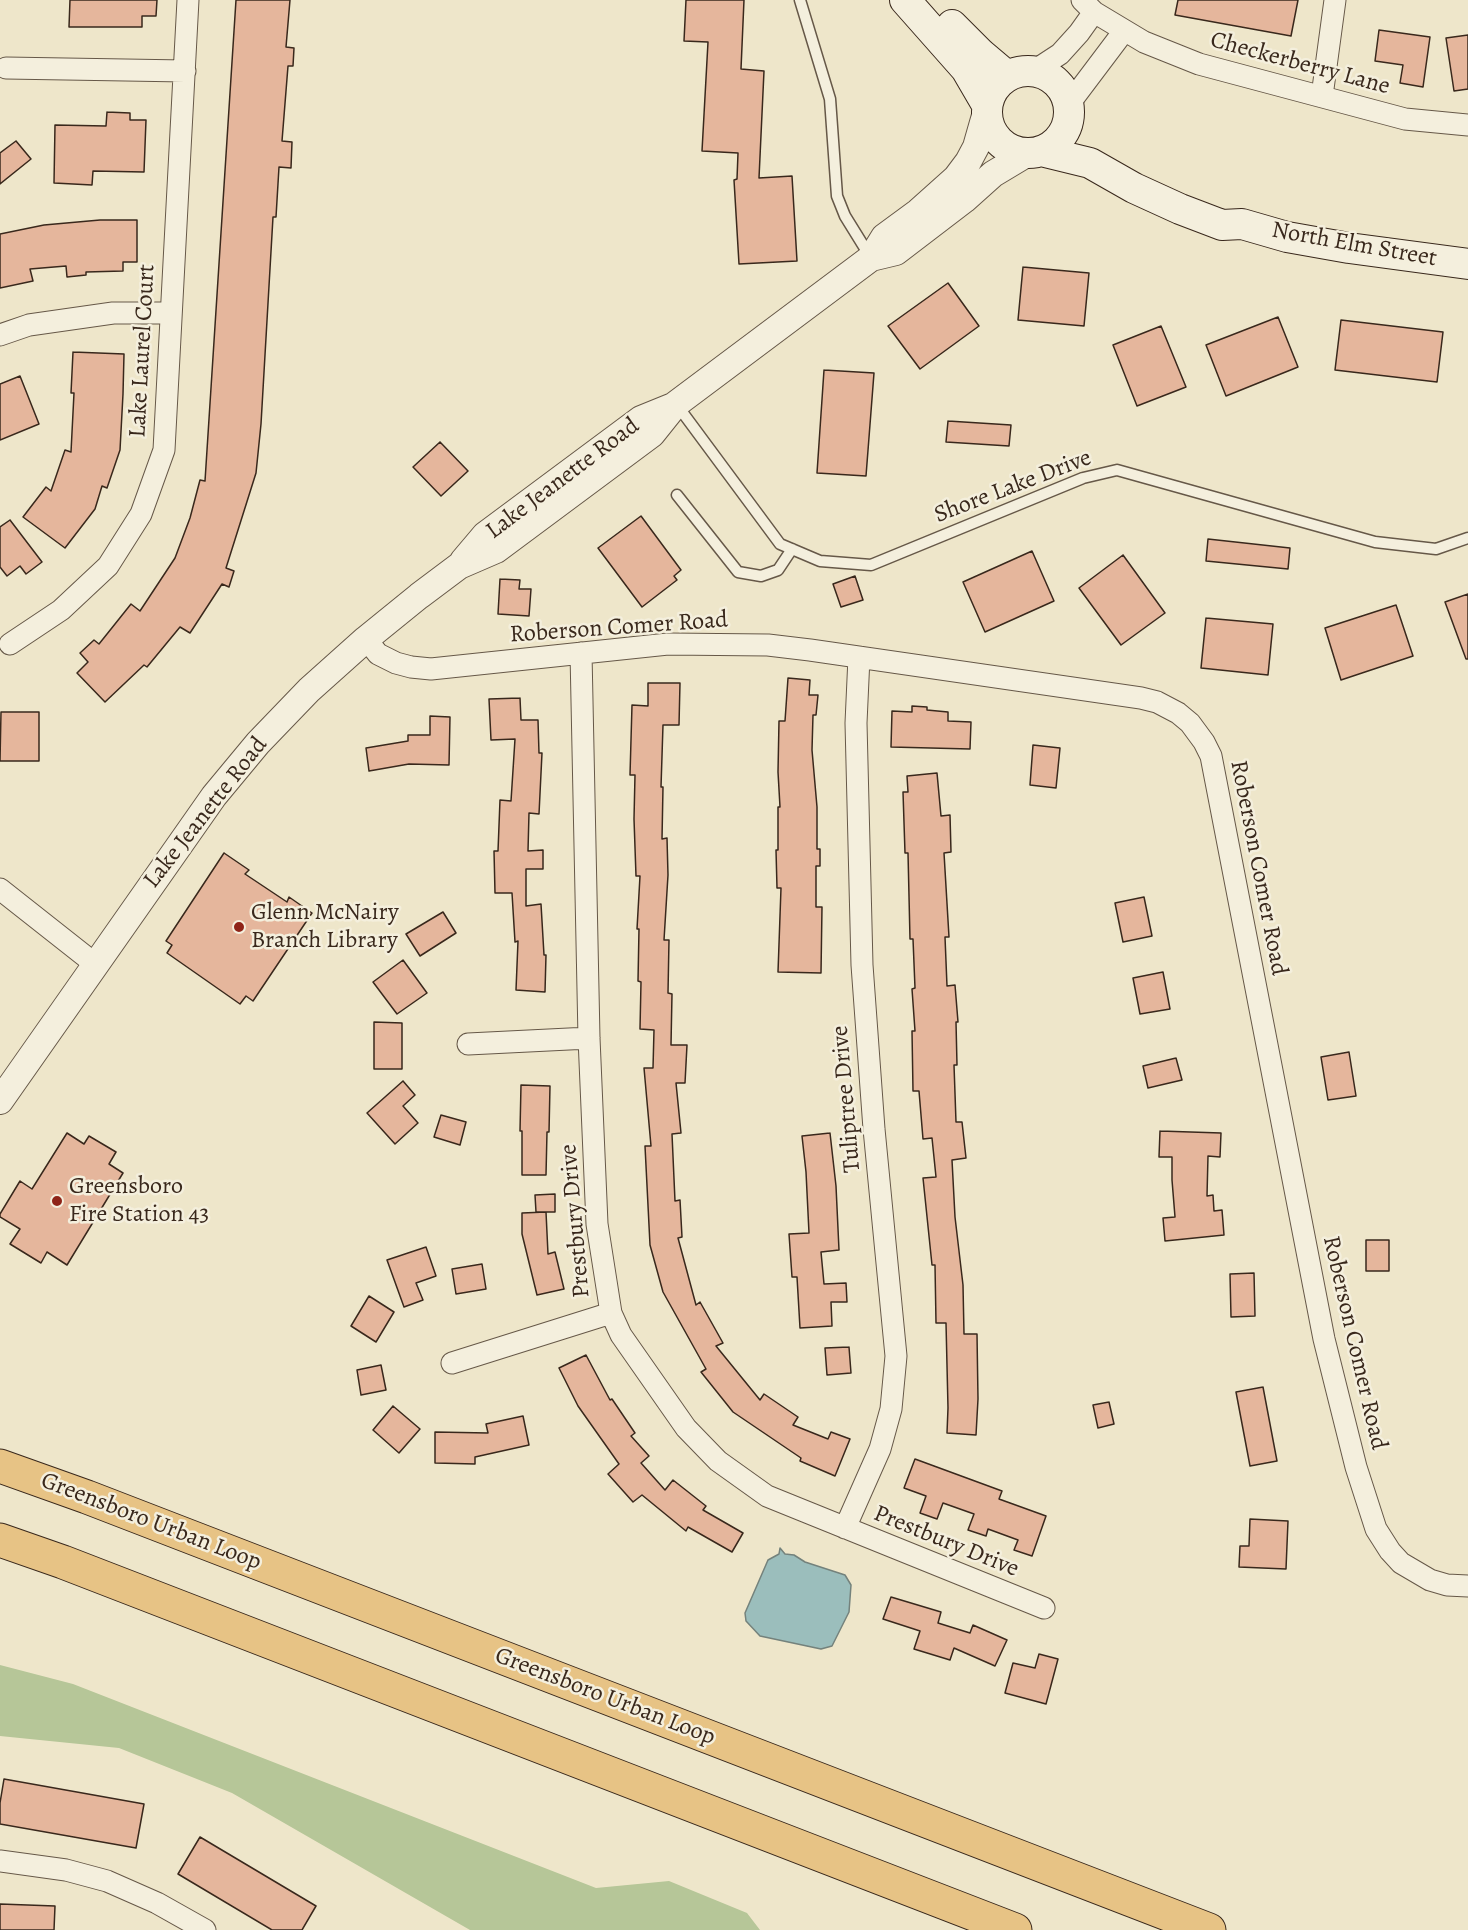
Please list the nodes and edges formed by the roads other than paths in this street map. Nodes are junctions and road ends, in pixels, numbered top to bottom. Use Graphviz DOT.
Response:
graph roads {
  1 [pos="188,0"];
  2 [pos="800,0"];
  3 [pos="905,0"];
  4 [pos="930,0"];
  5 [pos="1335,0"];
  6 [pos="1088,6"];
  7 [pos="1124,31"];
  8 [pos="6,68"];
  9 [pos="185,71"];
  10 [pos="1020,74"];
  11 [pos="1322,96"];
  12 [pos="987,109"];
  13 [pos="1069,113"];
  14 [pos="1468,125"];
  15 [pos="1034,152"];
  16 [pos="1242,224"];
  17 [pos="872,258"];
  18 [pos="1468,264"];
  19 [pos="170,313"];
  20 [pos="0,335"];
  21 [pos="676,405"];
  22 [pos="677,495"];
  23 [pos="1468,538"];
  24 [pos="792,549"];
  25 [pos="366,639"];
  26 [pos="10,644"];
  27 [pos="581,653"];
  28 [pos="859,657"];
  29 [pos="0,889"];
  30 [pos="95,964"];
  31 [pos="589,1038"];
  32 [pos="468,1044"];
  33 [pos="0,1101"];
  34 [pos="610,1313"];
  35 [pos="452,1363"];
  36 [pos="0,1466"];
  37 [pos="845,1528"];
  38 [pos="0,1540"];
  39 [pos="1468,1586"];
  40 [pos="1044,1608"];
  41 [pos="0,1860"];
  42 [pos="205,1930"];
  43 [pos="1015,1930"];
  44 [pos="1209,1930"];
  1 -- 9 [label="street, Lake Laurel Court"];
  2 -- 17 [label="lane"];
  3 -- 12 [label="main road"];
  4 -- 10 [label="main road"];
  5 -- 11 [label="street"];
  6 -- 7 [label="street, Checkerberry Lane"];
  6 -- 10 [label="street, Checkerberry Lane"];
  7 -- 11 [label="street, Checkerberry Lane"];
  7 -- 13 [label="street"];
  8 -- 9 [label="street"];
  9 -- 19 [label="street, Lake Laurel Court"];
  10 -- 12 [label="main road"];
  10 -- 13 [label="main road"];
  11 -- 14 [label="street, Checkerberry Lane"];
  12 -- 15 [label="main road"];
  12 -- 17 [label="street, Lake Jeanette Road"];
  13 -- 15 [label="main road"];
  13 -- 16 [label="main road, North Elm Street"];
  15 -- 16 [label="main road, North Elm Street"];
  15 -- 17 [label="street, Lake Jeanette Road"];
  16 -- 18 [label="main road, North Elm Street"];
  17 -- 21 [label="street, Lake Jeanette Road"];
  19 -- 20 [label="street"];
  19 -- 26 [label="street, Lake Laurel Court"];
  21 -- 24 [label="lane, Shore Lake Drive"];
  21 -- 25 [label="street, Lake Jeanette Road"];
  22 -- 24 [label="lane"];
  23 -- 24 [label="lane, Shore Lake Drive"];
  25 -- 27 [label="street, Roberson Comer Road"];
  25 -- 30 [label="street, Lake Jeanette Road"];
  27 -- 28 [label="street, Roberson Comer Road"];
  27 -- 31 [label="street, Prestbury Drive"];
  28 -- 37 [label="street, Tuliptree Drive"];
  28 -- 39 [label="street, Roberson Comer Road"];
  29 -- 30 [label="street"];
  30 -- 33 [label="street, Lake Jeanette Road"];
  31 -- 32 [label="street"];
  31 -- 34 [label="street, Prestbury Drive"];
  34 -- 35 [label="street"];
  34 -- 37 [label="street, Prestbury Drive"];
  36 -- 44 [label="highway, Greensboro Urban Loop"];
  37 -- 40 [label="street, Prestbury Drive"];
  38 -- 43 [label="highway"];
  41 -- 42 [label="street"];
}
